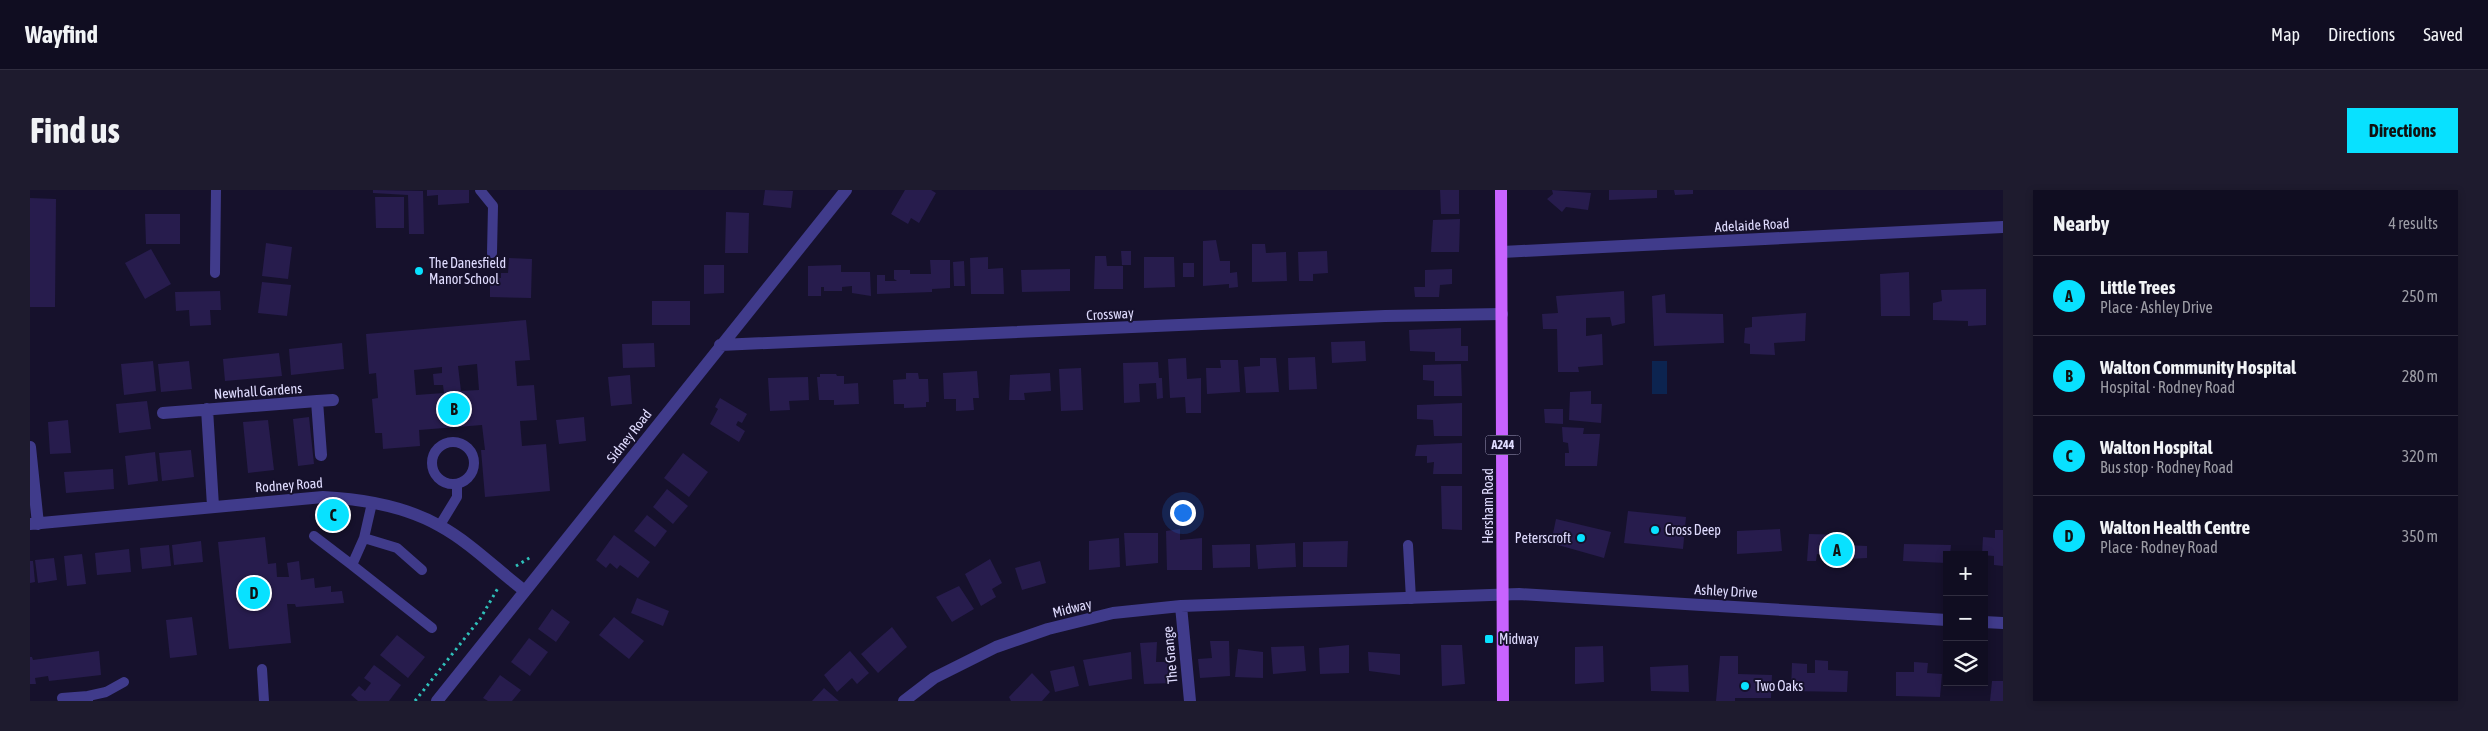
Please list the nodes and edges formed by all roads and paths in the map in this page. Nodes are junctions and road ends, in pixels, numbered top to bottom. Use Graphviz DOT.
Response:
graph roads {
  1 [pos="216,190"];
  2 [pos="480,190"];
  3 [pos="846,190"];
  4 [pos="1501,190"];
  5 [pos="2003,227"];
  6 [pos="1502,252"];
  7 [pos="492,253"];
  8 [pos="216,273"];
  9 [pos="1502,314"];
  10 [pos="720,345"];
  11 [pos="334,400"];
  12 [pos="317,401"];
  13 [pos="207,410"];
  14 [pos="164,412"];
  15 [pos="30,447"];
  16 [pos="321,455"];
  17 [pos="457,484"];
  18 [pos="372,503"];
  19 [pos="213,506"];
  20 [pos="34,524"];
  21 [pos="440,525"];
  22 [pos="314,536"];
  23 [pos="364,538"];
  24 [pos="1408,545"];
  25 [pos="352,565"];
  26 [pos="422,570"];
  27 [pos="525,590"];
  28 [pos="1503,595"];
  29 [pos="1411,599"];
  30 [pos="1181,606"];
  31 [pos="1943,620"];
  32 [pos="1988,622"];
  33 [pos="2003,623"];
  34 [pos="432,628"];
  35 [pos="262,669"];
  36 [pos="124,682"];
  37 [pos="62,698"];
  38 [pos="88,698"];
  39 [pos="264,701"];
  40 [pos="437,701"];
  41 [pos="904,701"];
  42 [pos="1190,701"];
  43 [pos="1503,701"];
  1 -- 8 [label="lane"];
  2 -- 7 [label="lane"];
  3 -- 10 [label="street, Sidney Road"];
  4 -- 6 [label="main road, Hersham Road / A244"];
  5 -- 6 [label="street, Adelaide Road"];
  6 -- 9 [label="main road, Hersham Road / A244"];
  9 -- 10 [label="street, Crossway"];
  9 -- 28 [label="main road, Hersham Road / A244"];
  10 -- 27 [label="street, Sidney Road"];
  11 -- 12 [label="street"];
  12 -- 13 [label="street, Newhall Gardens"];
  12 -- 16 [label="street, Newhall Gardens"];
  13 -- 14 [label="street, Newhall Gardens"];
  13 -- 19 [label="street, Newhall Gardens"];
  15 -- 20 [label="street"];
  17 -- 17 [label="lane"];
  17 -- 21 [label="lane"];
  18 -- 19 [label="street, Rodney Road"];
  18 -- 21 [label="street, Rodney Road"];
  18 -- 23 [label="lane"];
  19 -- 20 [label="street, Rodney Road"];
  21 -- 27 [label="street, Rodney Road"];
  22 -- 25 [label="lane"];
  23 -- 25 [label="lane"];
  23 -- 26 [label="lane"];
  24 -- 29 [label="lane"];
  25 -- 34 [label="lane"];
  27 -- 40 [label="street, Sidney Road"];
  28 -- 29 [label="street, Midway"];
  28 -- 31 [label="street, Ashley Drive"];
  28 -- 43 [label="main road, Hersham Road / A244"];
  29 -- 30 [label="street, Midway"];
  30 -- 41 [label="street, Midway"];
  30 -- 42 [label="street, The Grange"];
  32 -- 33 [label="street"];
  35 -- 39 [label="lane"];
  36 -- 38 [label="lane"];
  37 -- 38 [label="lane"];
}
